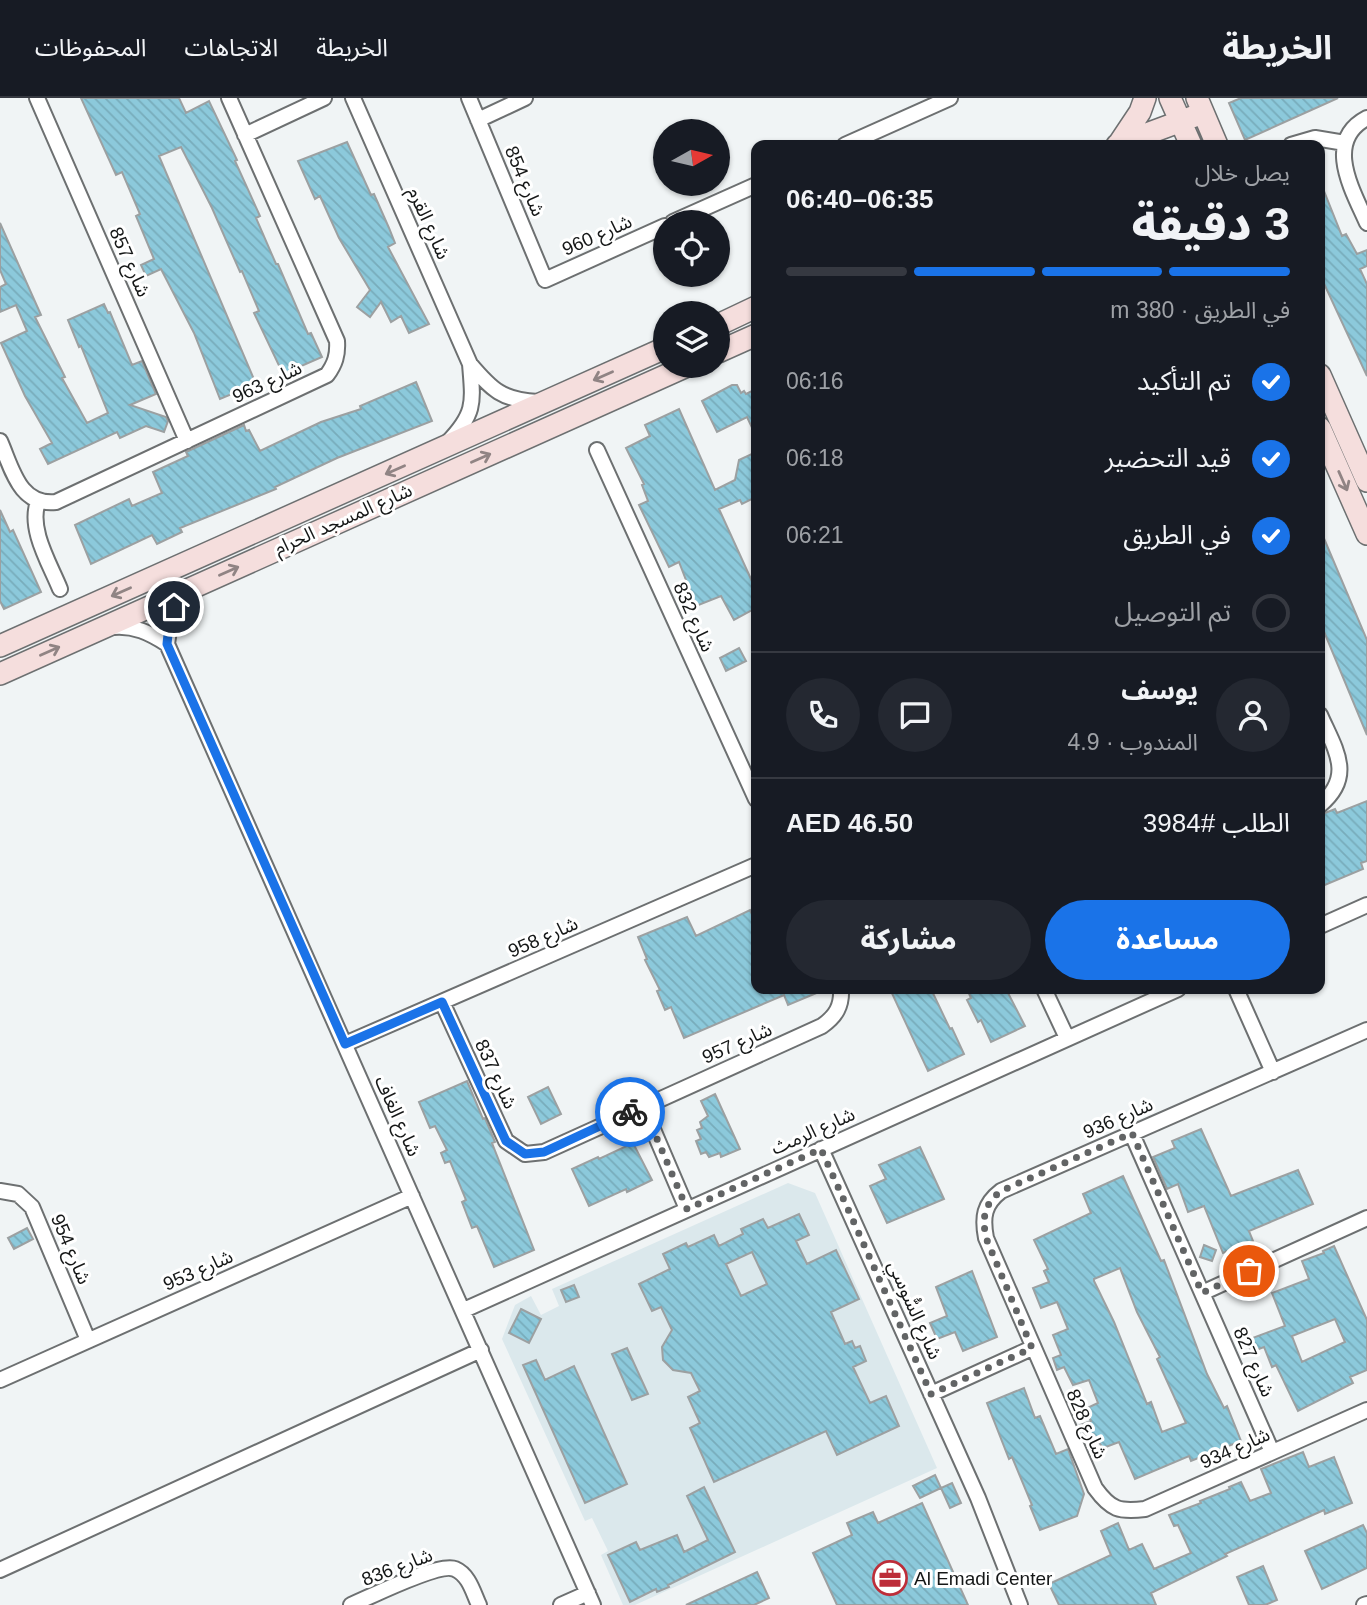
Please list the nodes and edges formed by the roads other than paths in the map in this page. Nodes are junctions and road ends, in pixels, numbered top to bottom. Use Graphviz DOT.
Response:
graph roads {
  1 [pos="37,98"];
  2 [pos="229,98"];
  3 [pos="324,98"];
  4 [pos="353,98"];
  5 [pos="469,98"];
  6 [pos="525,98"];
  7 [pos="950,98"];
  8 [pos="1145,98"];
  9 [pos="1170,98"];
  10 [pos="1367,118"];
  11 [pos="478,120"];
  12 [pos="1181,122"];
  13 [pos="1200,134"];
  14 [pos="245,135"];
  15 [pos="856,140"];
  16 [pos="1120,140"];
  17 [pos="1131,140"];
  18 [pos="1308,140"];
  19 [pos="1345,143"];
  20 [pos="751,187"];
  21 [pos="700,210"];
  22 [pos="1367,223"];
  23 [pos="653,231"];
  24 [pos="545,280"];
  25 [pos="751,309"];
  26 [pos="730,319"];
  27 [pos="751,337"];
  28 [pos="730,347"];
  29 [pos="653,353"];
  30 [pos="470,364"];
  31 [pos="660,378"];
  32 [pos="1325,386"];
  33 [pos="545,402"];
  34 [pos="1325,439"];
  35 [pos="0,440"];
  36 [pos="187,441"];
  37 [pos="442,449"];
  38 [pos="597,450"];
  39 [pos="1367,481"];
  40 [pos="38,502"];
  41 [pos="1367,534"];
  42 [pos="60,589"];
  43 [pos="184,591"];
  44 [pos="99,629"];
  45 [pos="167,644"];
  46 [pos="0,646"];
  47 [pos="0,674"];
  48 [pos="1325,726"];
  49 [pos="750,770"];
  50 [pos="1325,800"];
  51 [pos="751,867"];
  52 [pos="1367,905"];
  53 [pos="1325,924"];
  54 [pos="840,994"];
  55 [pos="1046,994"];
  56 [pos="1167,994"];
  57 [pos="1238,994"];
  58 [pos="442,1002"];
  59 [pos="1367,1030"];
  60 [pos="1067,1038"];
  61 [pos="345,1044"];
  62 [pos="1273,1072"];
  63 [pos="643,1106"];
  64 [pos="1132,1133"];
  65 [pos="821,1149"];
  66 [pos="525,1154"];
  67 [pos="0,1191"];
  68 [pos="412,1196"];
  69 [pos="687,1209"];
  70 [pos="985,1209"];
  71 [pos="1367,1218"];
  72 [pos="1202,1293"];
  73 [pos="464,1310"];
  74 [pos="88,1340"];
  75 [pos="1032,1348"];
  76 [pos="481,1350"];
  77 [pos="0,1380"];
  78 [pos="931,1394"];
  79 [pos="1367,1410"];
  80 [pos="1272,1452"];
  81 [pos="1116,1510"];
  82 [pos="0,1570"];
  83 [pos="591,1599"];
  84 [pos="351,1605"];
  85 [pos="479,1605"];
  86 [pos="561,1605"];
  87 [pos="1020,1605"];
  1 -- 36 [label="street, شارع 857"];
  2 -- 14 [label="street, شارع 963"];
  3 -- 14 [label="street"];
  4 -- 30 [label="street, شارع القرم"];
  5 -- 11 [label="street, شارع 854"];
  6 -- 11 [label="street"];
  7 -- 15 [label="street"];
  8 -- 16 [label="street"];
  9 -- 12 [label="street"];
  10 -- 19 [label="street"];
  11 -- 24 [label="street, شارع 854"];
  12 -- 13 [label="street"];
  12 -- 17 [label="street"];
  14 -- 36 [label="street, شارع 963"];
  18 -- 19 [label="street"];
  19 -- 22 [label="street"];
  20 -- 21 [label="street"];
  23 -- 24 [label="street, شارع 960"];
  25 -- 26 [label="street"];
  27 -- 28 [label="street"];
  29 -- 33 [label="street, شارع المسجد الحرام, one-way"];
  30 -- 33 [label="street, شارع القرم"];
  30 -- 37 [label="street, شارع القرم"];
  43 -- 31 [label="street, شارع المسجد الحرام, one-way"];
  32 -- 39 [label="street"];
  33 -- 37 [label="street, شارع المسجد الحرام"];
  34 -- 41 [label="street, one-way"];
  35 -- 40 [label="street"];
  36 -- 40 [label="street, شارع 963"];
  37 -- 46 [label="street, شارع المسجد الحرام, one-way"];
  38 -- 49 [label="street, شارع 832"];
  40 -- 42 [label="street"];
  43 -- 44 [label="street, شارع المسجد الحرام"];
  43 -- 45 [label="street"];
  44 -- 45 [label="street"];
  47 -- 44 [label="street, شارع المسجد الحرام, one-way"];
  45 -- 61 [label="street, شارع الغاف"];
  48 -- 50 [label="street"];
  51 -- 58 [label="street, شارع 958"];
  52 -- 53 [label="street"];
  54 -- 63 [label="street, شارع 957"];
  55 -- 60 [label="street"];
  56 -- 60 [label="street, شارع الرمث"];
  57 -- 62 [label="street"];
  58 -- 61 [label="street, شارع 958"];
  58 -- 66 [label="street, شارع 837"];
  59 -- 62 [label="street, شارع 936"];
  60 -- 65 [label="street, شارع الرمث"];
  61 -- 68 [label="street, شارع الغاف"];
  62 -- 64 [label="street, شارع 936"];
  63 -- 66 [label="street, شارع 957"];
  63 -- 69 [label="street"];
  64 -- 70 [label="street, شارع 936"];
  64 -- 72 [label="street, شارع 827"];
  65 -- 69 [label="street, شارع الرمث"];
  65 -- 78 [label="street, شارع السُّوسي"];
  67 -- 74 [label="street, شارع 954"];
  68 -- 73 [label="street, شارع الغاف"];
  68 -- 74 [label="street, شارع 953"];
  69 -- 73 [label="street, شارع الرمث"];
  70 -- 75 [label="street, شارع 828"];
  71 -- 72 [label="street"];
  72 -- 80 [label="street, شارع 827"];
  73 -- 76 [label="street, شارع الغاف"];
  74 -- 77 [label="street, شارع 953"];
  75 -- 78 [label="street"];
  75 -- 81 [label="street, شارع 828"];
  76 -- 82 [label="street"];
  76 -- 83 [label="street, شارع الغاف"];
  78 -- 87 [label="street, شارع السُّوسي"];
  79 -- 80 [label="street, شارع 934"];
  80 -- 81 [label="street, شارع 934"];
  83 -- 86 [label="street"];
  84 -- 85 [label="street, شارع 836"];
}
